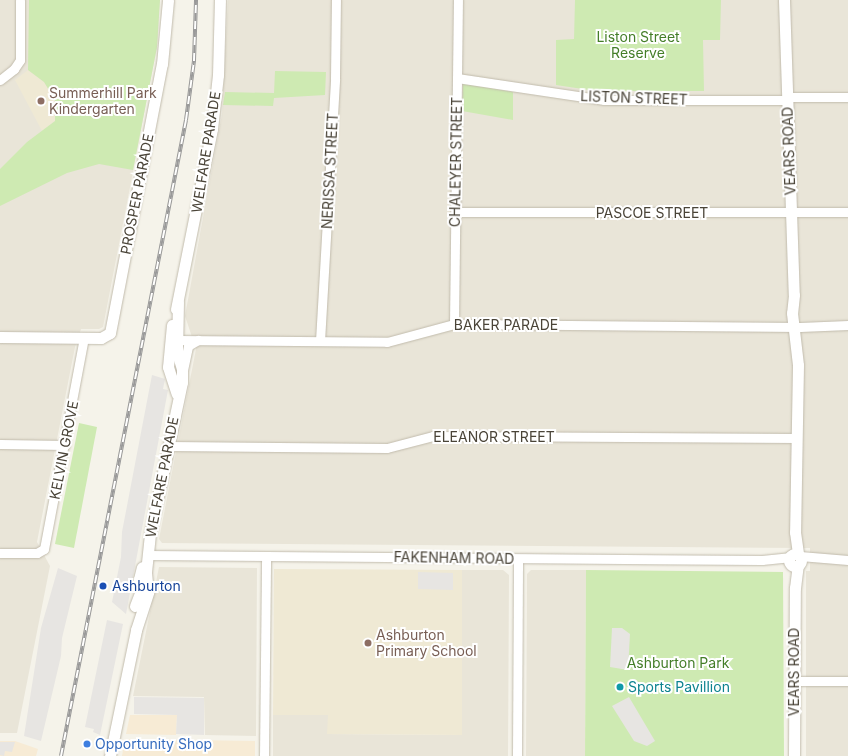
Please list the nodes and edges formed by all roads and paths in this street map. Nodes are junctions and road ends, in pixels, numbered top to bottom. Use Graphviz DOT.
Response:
graph roads {
  1 [pos="20,0"];
  2 [pos="168,0"];
  3 [pos="220,0"];
  4 [pos="336,0"];
  5 [pos="458,0"];
  6 [pos="785,2"];
  7 [pos="457,78"];
  8 [pos="0,80"];
  9 [pos="848,97"];
  10 [pos="788,98"];
  11 [pos="456,212"];
  12 [pos="848,212"];
  13 [pos="791,213"];
  14 [pos="454,324"];
  15 [pos="797,325"];
  16 [pos="848,325"];
  17 [pos="0,337"];
  18 [pos="84,338"];
  19 [pos="174,340"];
  20 [pos="200,340"];
  21 [pos="320,341"];
  22 [pos="183,374"];
  23 [pos="177,398"];
  24 [pos="797,438"];
  25 [pos="0,444"];
  26 [pos="65,445"];
  27 [pos="168,446"];
  28 [pos="0,553"];
  29 [pos="147,555"];
  30 [pos="266,557"];
  31 [pos="518,559"];
  32 [pos="795,560"];
  33 [pos="848,560"];
  34 [pos="794,681"];
  35 [pos="848,681"];
  36 [pos="112,752"];
  37 [pos="264,756"];
  38 [pos="517,756"];
  39 [pos="794,756"];
  1 -- 8 [label="street"];
  2 -- 18 [label="street, PROSPER PARADE"];
  3 -- 19 [label="street, WELFARE PARADE"];
  4 -- 21 [label="street, NERISSA STREET"];
  5 -- 7 [label="street, CHALEYER STREET"];
  6 -- 10 [label="street, VEARS ROAD"];
  7 -- 10 [label="street, LISTON STREET"];
  7 -- 11 [label="street, CHALEYER STREET"];
  9 -- 10 [label="street, LISTON STREET"];
  10 -- 13 [label="street, VEARS ROAD"];
  11 -- 13 [label="street, PASCOE STREET"];
  11 -- 14 [label="street, CHALEYER STREET"];
  12 -- 13 [label="street, PASCOE STREET"];
  13 -- 15 [label="street, VEARS ROAD"];
  14 -- 15 [label="street, BAKER PARADE"];
  14 -- 21 [label="street, BAKER PARADE"];
  15 -- 16 [label="street, BAKER PARADE"];
  15 -- 24 [label="street, VEARS ROAD"];
  17 -- 18 [label="street"];
  18 -- 26 [label="street, KELVIN GROVE"];
  19 -- 20 [label="street, BAKER PARADE"];
  19 -- 22 [label="street, WELFARE PARADE"];
  19 -- 23 [label="street, WELFARE PARADE"];
  20 -- 21 [label="street, BAKER PARADE"];
  20 -- 22 [label="street"];
  22 -- 23 [label="street, WELFARE PARADE"];
  23 -- 27 [label="street, WELFARE PARADE"];
  24 -- 27 [label="street, ELEANOR STREET"];
  24 -- 32 [label="street, VEARS ROAD"];
  25 -- 26 [label="street"];
  26 -- 28 [label="street, KELVIN GROVE"];
  27 -- 29 [label="street, WELFARE PARADE"];
  29 -- 30 [label="street, FAKENHAM ROAD"];
  29 -- 36 [label="street, WELFARE PARADE"];
  30 -- 31 [label="street, FAKENHAM ROAD"];
  30 -- 37 [label="street"];
  31 -- 32 [label="street, FAKENHAM ROAD"];
  31 -- 38 [label="street"];
  32 -- 33 [label="street, FAKENHAM ROAD"];
  32 -- 34 [label="street, VEARS ROAD"];
  34 -- 35 [label="street"];
  34 -- 39 [label="street, VEARS ROAD"];
}
